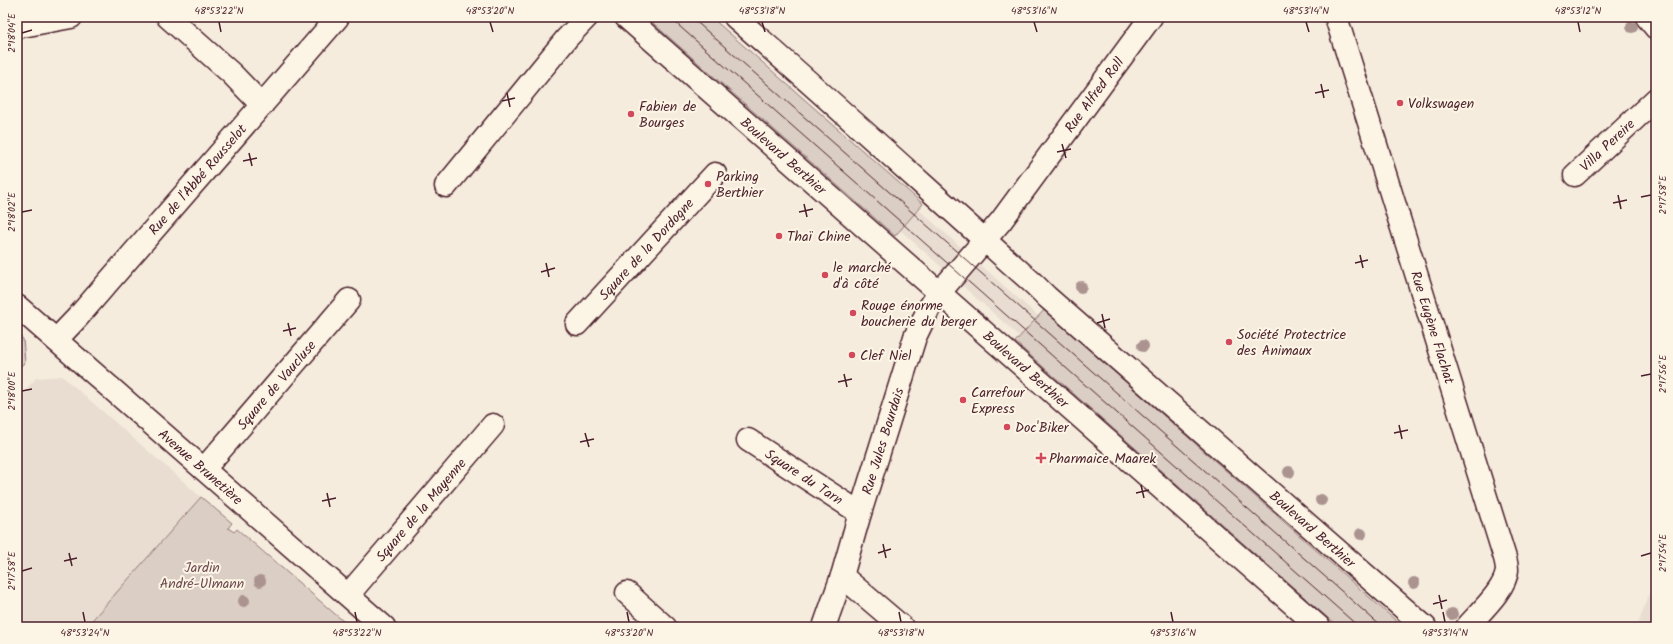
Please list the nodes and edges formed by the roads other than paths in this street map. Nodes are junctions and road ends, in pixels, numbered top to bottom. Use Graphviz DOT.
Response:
graph roads {
  1 [pos="71,17"];
  2 [pos="168,17"];
  3 [pos="338,17"];
  4 [pos="587,17"];
  5 [pos="626,17"];
  6 [pos="735,17"];
  7 [pos="1151,17"];
  8 [pos="1336,17"];
  9 [pos="1646,17"];
  10 [pos="17,27"];
  11 [pos="1656,28"];
  12 [pos="1656,99"];
  13 [pos="262,105"];
  14 [pos="715,174"];
  15 [pos="1575,175"];
  16 [pos="446,186"];
  17 [pos="985,240"];
  18 [pos="962,267"];
  19 [pos="939,293"];
  20 [pos="349,300"];
  21 [pos="17,306"];
  22 [pos="577,324"];
  23 [pos="56,340"];
  24 [pos="493,425"];
  25 [pos="748,440"];
  26 [pos="204,469"];
  27 [pos="860,513"];
  28 [pos="842,576"];
  29 [pos="627,593"];
  30 [pos="348,595"];
  31 [pos="384,627"];
  32 [pos="665,627"];
  33 [pos="824,627"];
  34 [pos="902,627"];
  35 [pos="1319,627"];
  36 [pos="1425,627"];
  37 [pos="1467,627"];
  1 -- 10 [label="street"];
  2 -- 13 [label="street"];
  3 -- 13 [label="street, Rue de l'Abbé Rousselot"];
  4 -- 16 [label="street"];
  5 -- 19 [label="street, Boulevard Berthier"];
  6 -- 17 [label="street, Boulevard Berthier"];
  7 -- 17 [label="street, Rue Alfred Roll"];
  8 -- 37 [label="street, Rue Eugène Flachat"];
  9 -- 11 [label="street"];
  12 -- 15 [label="street, Villa Pereire"];
  13 -- 23 [label="street, Rue de l'Abbé Rousselot"];
  14 -- 22 [label="street, Square de la Dordogne"];
  17 -- 18 [label="street, Rue Alfred Roll"];
  17 -- 36 [label="street, Boulevard Berthier"];
  18 -- 19 [label="street, Rue Jules Bourdais"];
  19 -- 27 [label="street, Rue Jules Bourdais"];
  19 -- 35 [label="street, Boulevard Berthier"];
  20 -- 26 [label="street, Square de Vaucluse"];
  21 -- 23 [label="street, Avenue Brunetière"];
  23 -- 26 [label="street, Avenue Brunetière"];
  24 -- 30 [label="street, Square de la Mayenne"];
  25 -- 27 [label="street, Square du Tarn"];
  26 -- 30 [label="street, Avenue Brunetière"];
  27 -- 28 [label="street, Rue Jules Bourdais"];
  28 -- 33 [label="street, Rue Jules Bourdais"];
  28 -- 34 [label="street"];
  29 -- 32 [label="street"];
  30 -- 31 [label="street, Avenue Brunetière"];
}
